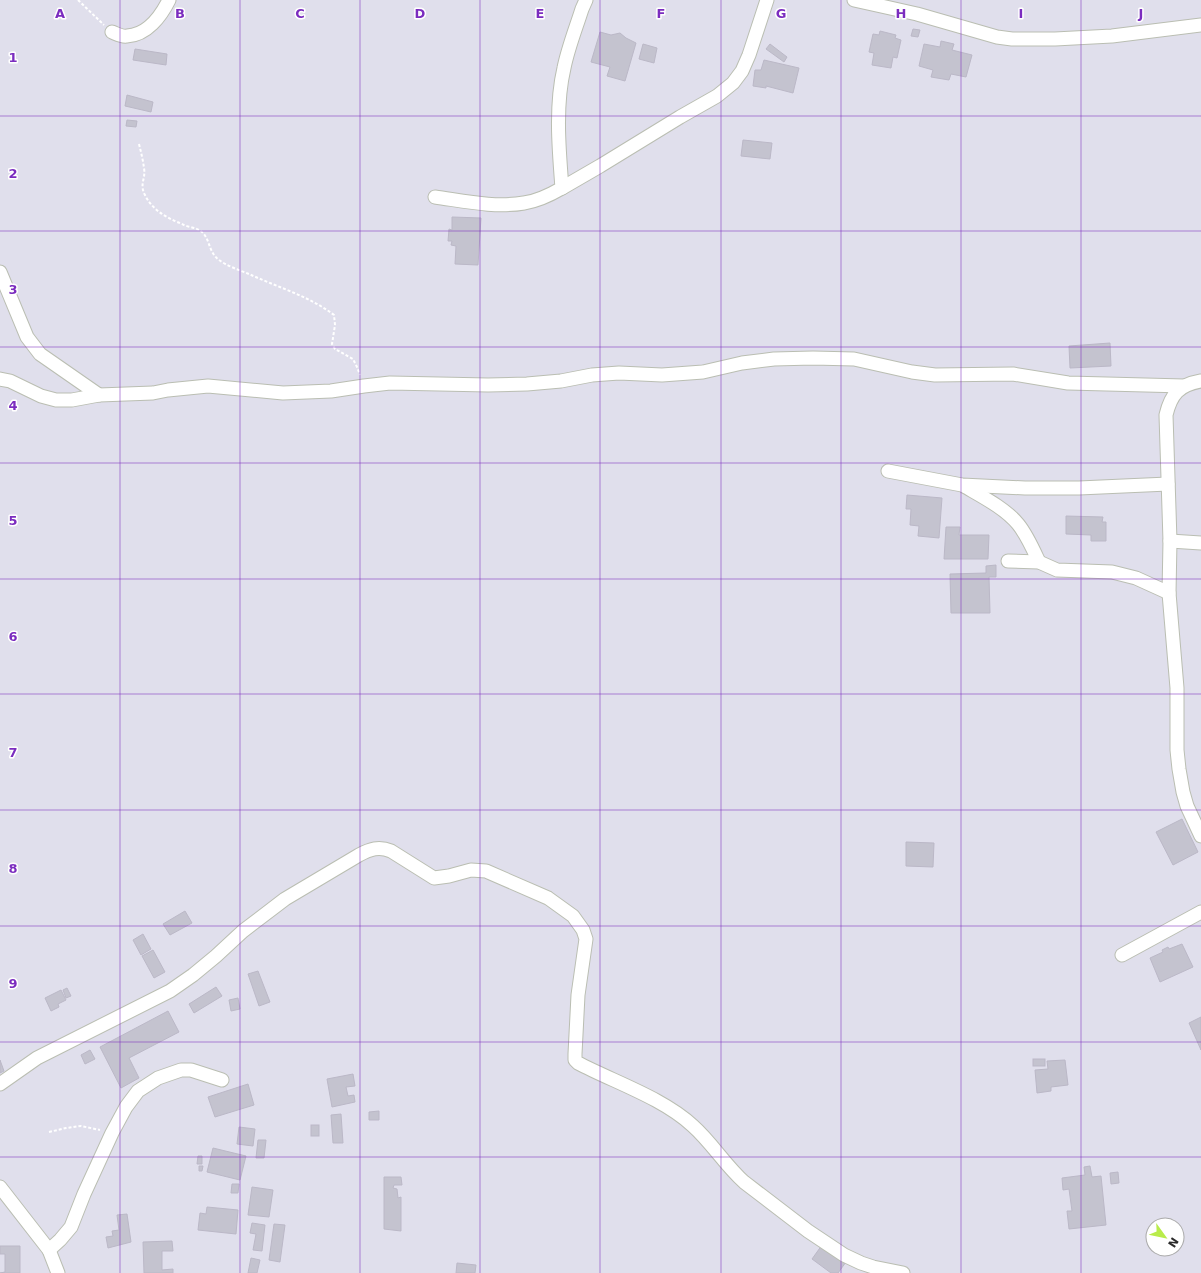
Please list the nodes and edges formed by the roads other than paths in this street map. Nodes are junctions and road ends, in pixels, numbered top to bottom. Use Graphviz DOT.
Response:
graph roads {
  1 [pos="169,0"];
  2 [pos="586,0"];
  3 [pos="767,0"];
  4 [pos="854,0"];
  5 [pos="1201,25"];
  6 [pos="112,32"];
  7 [pos="562,188"];
  8 [pos="435,197"];
  9 [pos="0,272"];
  10 [pos="0,379"];
  11 [pos="1201,381"];
  12 [pos="1184,386"];
  13 [pos="99,394"];
  14 [pos="888,472"];
  15 [pos="1168,484"];
  16 [pos="962,485"];
  17 [pos="1170,541"];
  18 [pos="1201,543"];
  19 [pos="1008,561"];
  20 [pos="1039,562"];
  21 [pos="1169,593"];
  22 [pos="1201,836"];
  23 [pos="1201,912"];
  24 [pos="1122,955"];
  25 [pos="222,1080"];
  26 [pos="0,1084"];
  27 [pos="0,1187"];
  28 [pos="49,1250"];
  29 [pos="58,1273"];
  30 [pos="903,1273"];
  1 -- 6 [label="street"];
  2 -- 7 [label="street"];
  3 -- 7 [label="street"];
  4 -- 5 [label="street"];
  7 -- 8 [label="street"];
  9 -- 13 [label="street"];
  10 -- 13 [label="street"];
  11 -- 12 [label="street"];
  12 -- 13 [label="street"];
  12 -- 15 [label="street"];
  14 -- 16 [label="street"];
  15 -- 16 [label="street"];
  15 -- 17 [label="street"];
  16 -- 20 [label="street"];
  17 -- 18 [label="street"];
  17 -- 21 [label="street"];
  19 -- 20 [label="street"];
  20 -- 21 [label="street"];
  21 -- 22 [label="street"];
  23 -- 24 [label="street"];
  25 -- 28 [label="street"];
  26 -- 30 [label="street"];
  27 -- 28 [label="street"];
  28 -- 29 [label="street"];
}
